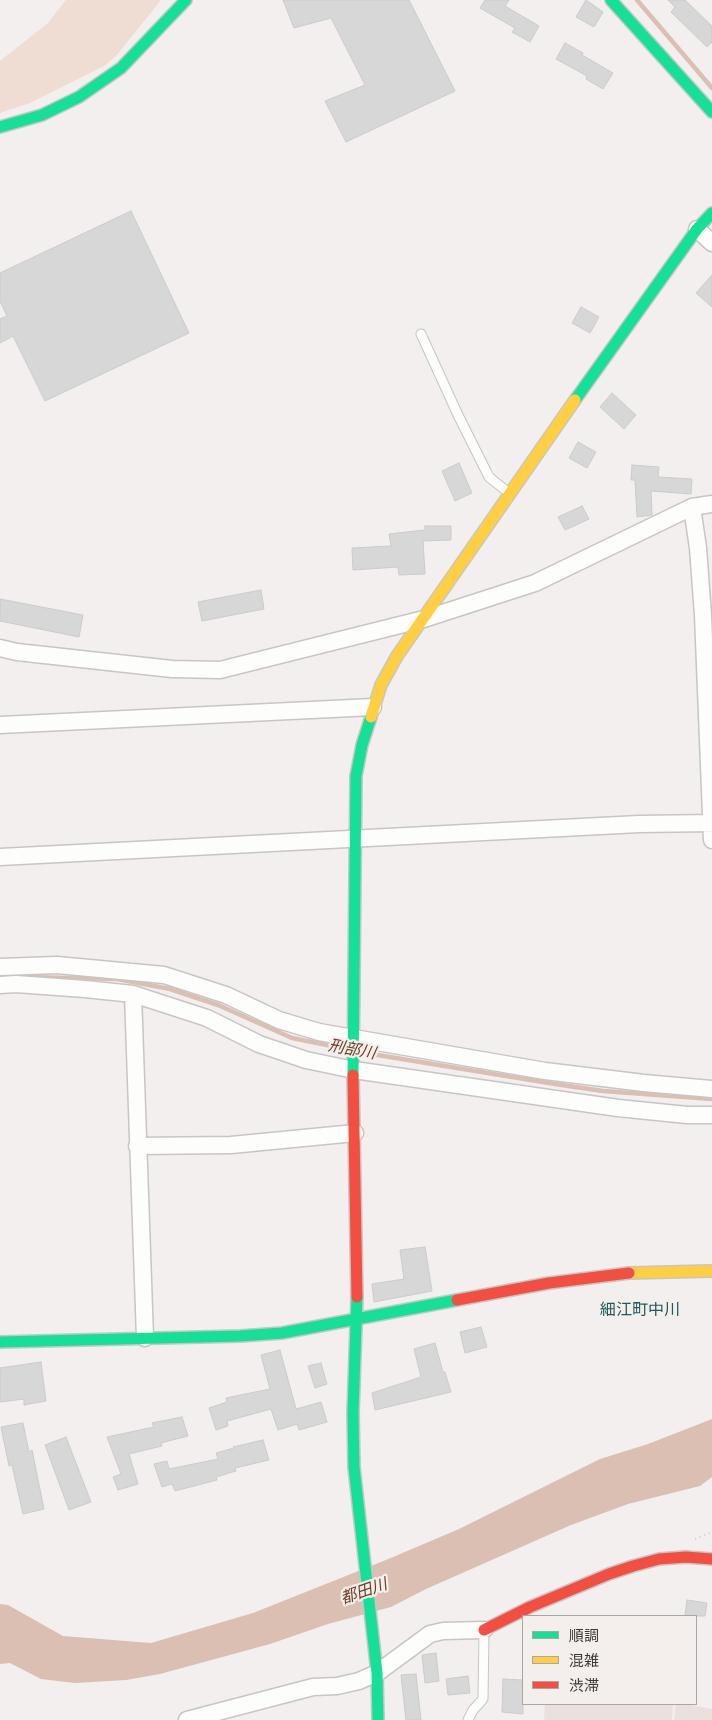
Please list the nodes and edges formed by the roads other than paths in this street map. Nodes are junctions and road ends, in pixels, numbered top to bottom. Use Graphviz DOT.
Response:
graph roads {
  1 [pos="186,0"];
  2 [pos="611,0"];
  3 [pos="712,112"];
  4 [pos="0,127"];
  5 [pos="712,213"];
  6 [pos="697,229"];
  7 [pos="712,243"];
  8 [pos="421,334"];
  9 [pos="509,494"];
  10 [pos="712,504"];
  11 [pos="692,507"];
  12 [pos="424,619"];
  13 [pos="0,648"];
  14 [pos="373,707"];
  15 [pos="0,725"];
  16 [pos="712,823"];
  17 [pos="356,840"];
  18 [pos="712,840"];
  19 [pos="0,857"];
  20 [pos="0,967"];
  21 [pos="0,985"];
  22 [pos="133,994"];
  23 [pos="355,1041"];
  24 [pos="354,1069"];
  25 [pos="712,1089"];
  26 [pos="712,1115"];
  27 [pos="355,1133"];
  28 [pos="138,1146"];
  29 [pos="712,1271"];
  30 [pos="357,1319"];
  31 [pos="146,1338"];
  32 [pos="0,1342"];
  33 [pos="712,1559"];
  34 [pos="484,1630"];
  35 [pos="377,1673"];
  36 [pos="187,1720"];
  37 [pos="378,1720"];
  38 [pos="468,1720"];
  1 -- 4 [label="street"];
  2 -- 3 [label="street"];
  5 -- 6 [label="street"];
  6 -- 7 [label="street"];
  6 -- 9 [label="street"];
  8 -- 9 [label="lane"];
  9 -- 12 [label="street"];
  10 -- 11 [label="street"];
  11 -- 12 [label="street"];
  11 -- 16 [label="street"];
  12 -- 13 [label="street"];
  12 -- 14 [label="street"];
  14 -- 15 [label="street"];
  14 -- 17 [label="street"];
  16 -- 17 [label="street"];
  16 -- 18 [label="street"];
  17 -- 19 [label="street"];
  17 -- 23 [label="street"];
  20 -- 23 [label="street"];
  21 -- 22 [label="street"];
  22 -- 24 [label="street"];
  22 -- 28 [label="street"];
  23 -- 24 [label="street"];
  23 -- 25 [label="street"];
  24 -- 26 [label="street"];
  24 -- 27 [label="street"];
  27 -- 28 [label="street"];
  27 -- 30 [label="street"];
  28 -- 31 [label="street"];
  29 -- 30 [label="street"];
  30 -- 31 [label="street"];
  30 -- 35 [label="street"];
  31 -- 32 [label="street"];
  33 -- 34 [label="street"];
  34 -- 35 [label="street"];
  34 -- 38 [label="lane"];
  35 -- 36 [label="street"];
  35 -- 37 [label="street"];
}
